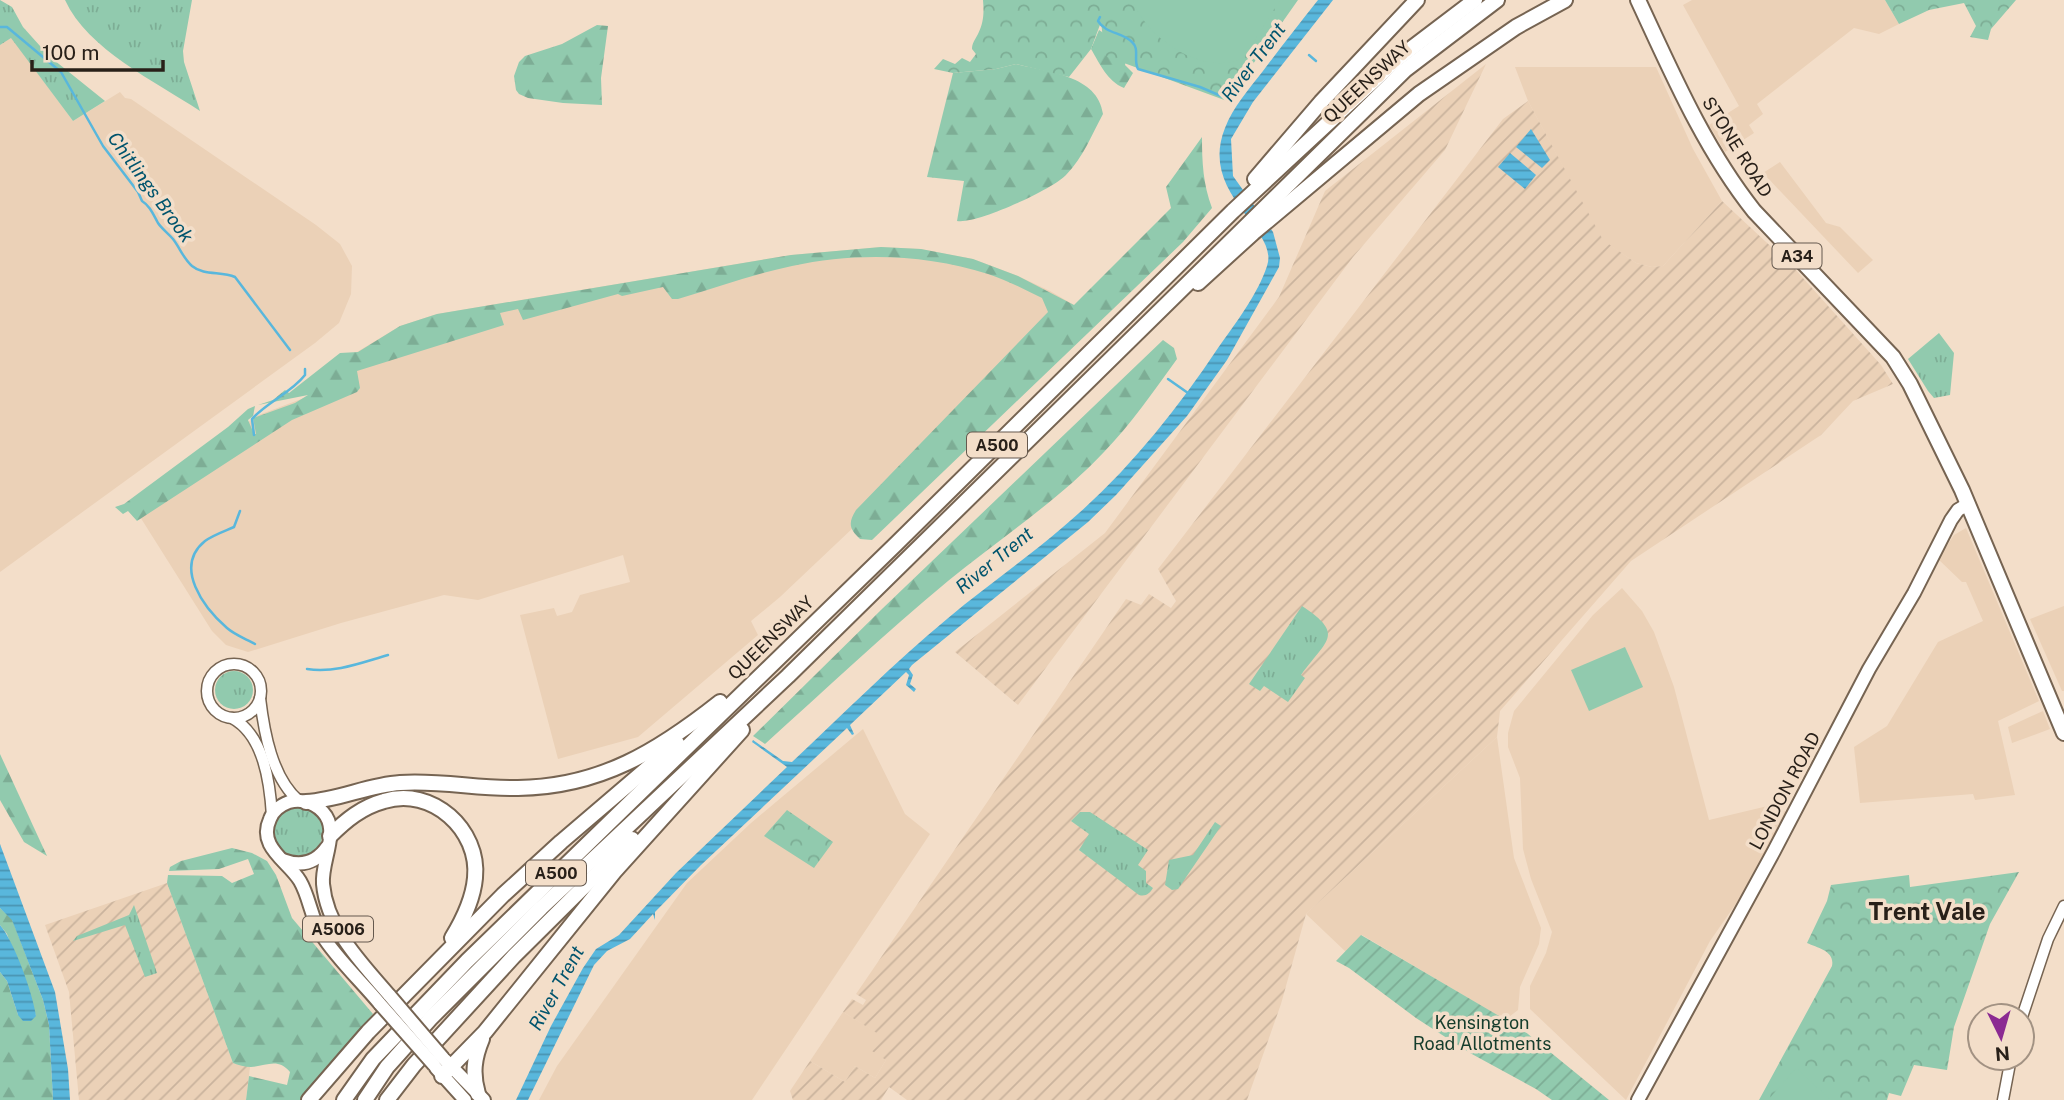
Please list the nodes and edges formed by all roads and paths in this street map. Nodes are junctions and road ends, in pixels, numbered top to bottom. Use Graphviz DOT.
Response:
graph roads {
  1 [pos="1417,0"];
  2 [pos="1475,0"];
  3 [pos="1497,0"];
  4 [pos="1564,0"];
  5 [pos="1638,0"];
  6 [pos="1258,182"];
  7 [pos="1275,207"];
  8 [pos="1968,504"];
  9 [pos="779,656"];
  10 [pos="788,676"];
  11 [pos="260,697"];
  12 [pos="232,718"];
  13 [pos="2064,733"];
  14 [pos="722,753"];
  15 [pos="303,801"];
  16 [pos="272,816"];
  17 [pos="329,841"];
  18 [pos="283,860"];
  19 [pos="2064,906"];
  20 [pos="440,957"];
  21 [pos="385,1000"];
  22 [pos="2027,1002"];
  23 [pos="485,1032"];
  24 [pos="443,1066"];
  25 [pos="2008,1072"];
  26 [pos="476,1098"];
  27 [pos="309,1100"];
  28 [pos="344,1100"];
  29 [pos="365,1100"];
  30 [pos="387,1100"];
  31 [pos="1638,1100"];
  32 [pos="2003,1100"];
  1 -- 6 [label="highway"];
  2 -- 6 [label="highway, QUEENSWAY"];
  3 -- 7 [label="highway, QUEENSWAY"];
  4 -- 7 [label="highway"];
  5 -- 8 [label="highway, STONE ROAD / A34"];
  6 -- 9 [label="highway, QUEENSWAY / A500"];
  7 -- 10 [label="highway, A500"];
  8 -- 13 [label="highway, A34"];
  8 -- 31 [label="main road, LONDON ROAD"];
  9 -- 15 [label="highway"];
  9 -- 20 [label="highway"];
  9 -- 28 [label="highway, QUEENSWAY / A500"];
  10 -- 14 [label="highway"];
  10 -- 29 [label="highway, A500"];
  11 -- 12 [label="street"];
  11 -- 12 [label="street"];
  11 -- 15 [label="street"];
  12 -- 16 [label="street"];
  14 -- 23 [label="highway"];
  14 -- 30 [label="highway"];
  15 -- 16 [label="main road"];
  15 -- 17 [label="main road"];
  16 -- 18 [label="main road"];
  17 -- 18 [label="main road"];
  17 -- 20 [label="highway"];
  17 -- 21 [label="main road, A5006"];
  18 -- 21 [label="main road, A5006"];
  19 -- 22 [label="street"];
  20 -- 27 [label="highway"];
  21 -- 24 [label="main road, A5006, bridge"];
  23 -- 24 [label="highway"];
  23 -- 26 [label="highway"];
  24 -- 26 [label="main road, A5006"];
  25 -- 32 [label="street"];
}
